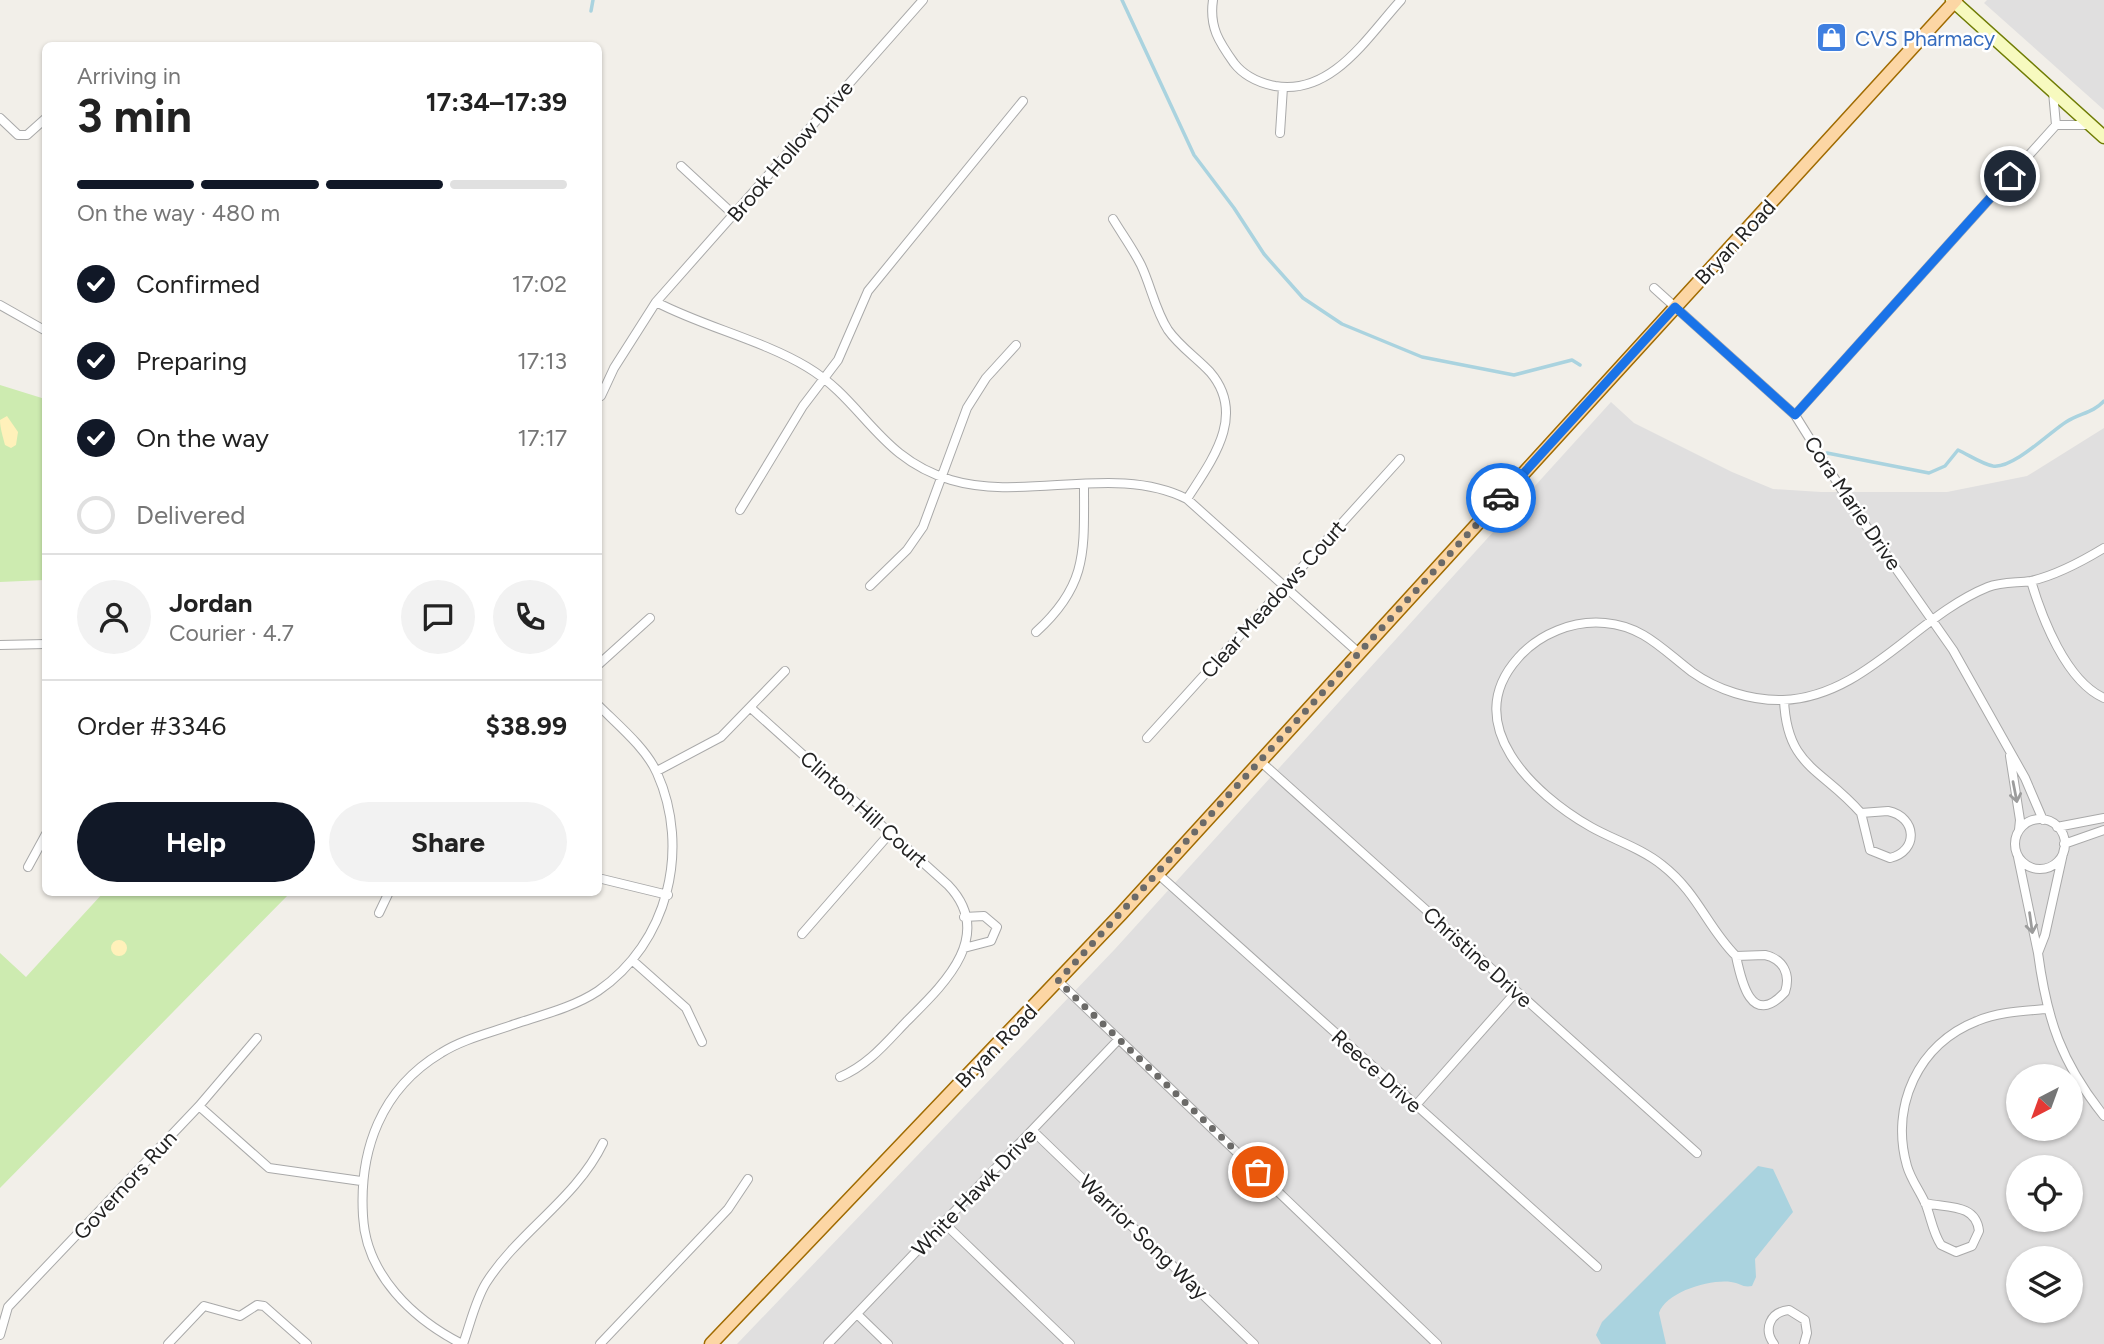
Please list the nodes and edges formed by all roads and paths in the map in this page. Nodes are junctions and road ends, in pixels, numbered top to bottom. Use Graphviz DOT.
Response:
graph roads {
  1 [pos="923,0"];
  2 [pos="1213,0"];
  3 [pos="1401,0"];
  4 [pos="1954,1"];
  5 [pos="1283,87"];
  6 [pos="2053,91"];
  7 [pos="1023,101"];
  8 [pos="0,118"];
  9 [pos="42,122"];
  10 [pos="2056,125"];
  11 [pos="2091,125"];
  12 [pos="1280,132"];
  13 [pos="2104,137"];
  14 [pos="681,166"];
  15 [pos="734,215"];
  16 [pos="1113,219"];
  17 [pos="1654,288"];
  18 [pos="656,302"];
  19 [pos="0,305"];
  20 [pos="1675,307"];
  21 [pos="42,329"];
  22 [pos="1016,345"];
  23 [pos="824,379"];
  24 [pos="602,394"];
  25 [pos="1795,415"];
  26 [pos="1399,459"];
  27 [pos="943,478"];
  28 [pos="1084,486"];
  29 [pos="1187,499"];
  30 [pos="740,510"];
  31 [pos="2104,548"];
  32 [pos="2031,580"];
  33 [pos="870,586"];
  34 [pos="1284,586"];
  35 [pos="650,618"];
  36 [pos="1932,620"];
  37 [pos="1036,632"];
  38 [pos="42,644"];
  39 [pos="0,645"];
  40 [pos="1359,653"];
  41 [pos="602,661"];
  42 [pos="785,671"];
  43 [pos="2104,698"];
  44 [pos="1784,700"];
  45 [pos="602,709"];
  46 [pos="752,709"];
  47 [pos="1147,738"];
  48 [pos="2009,753"];
  49 [pos="1259,761"];
  50 [pos="657,771"];
  51 [pos="1861,813"];
  52 [pos="2104,818"];
  53 [pos="2043,820"];
  54 [pos="2057,827"];
  55 [pos="2104,830"];
  56 [pos="2018,831"];
  57 [pos="891,832"];
  58 [pos="42,841"];
  59 [pos="2064,847"];
  60 [pos="2018,857"];
  61 [pos="28,867"];
  62 [pos="1157,874"];
  63 [pos="602,879"];
  64 [pos="668,895"];
  65 [pos="387,896"];
  66 [pos="379,913"];
  67 [pos="964,918"];
  68 [pos="802,934"];
  69 [pos="964,948"];
  70 [pos="2038,953"];
  71 [pos="1736,956"];
  72 [pos="632,960"];
  73 [pos="1058,981"];
  74 [pos="1516,992"];
  75 [pos="2046,1009"];
  76 [pos="257,1038"];
  77 [pos="1119,1039"];
  78 [pos="702,1042"];
  79 [pos="840,1077"];
  80 [pos="1416,1105"];
  81 [pos="200,1106"];
  82 [pos="2104,1116"];
  83 [pos="1033,1131"];
  84 [pos="603,1143"];
  85 [pos="1697,1153"];
  86 [pos="748,1178"];
  87 [pos="361,1181"];
  88 [pos="1925,1203"];
  89 [pos="943,1222"];
  90 [pos="1597,1267"];
  91 [pos="857,1314"];
  92 [pos="0,1335"];
  93 [pos="167,1344"];
  94 [pos="307,1344"];
  95 [pos="462,1344"];
  96 [pos="600,1344"];
  97 [pos="711,1344"];
  98 [pos="828,1344"];
  99 [pos="888,1344"];
  100 [pos="1070,1344"];
  101 [pos="1254,1344"];
  102 [pos="1437,1344"];
  103 [pos="1774,1344"];
  104 [pos="1804,1344"];
  1 -- 15 [label="street, Brook Hollow Drive"];
  2 -- 5 [label="street"];
  3 -- 5 [label="street"];
  4 -- 6 [label="street"];
  4 -- 20 [label="main road, Bryan Road"];
  5 -- 12 [label="street"];
  6 -- 10 [label="street"];
  6 -- 11 [label="street"];
  7 -- 23 [label="street"];
  8 -- 9 [label="street"];
  10 -- 11 [label="street"];
  10 -- 25 [label="street"];
  11 -- 13 [label="street"];
  14 -- 15 [label="street"];
  15 -- 18 [label="street, Brook Hollow Drive"];
  16 -- 29 [label="street"];
  17 -- 20 [label="street, Cora Marie Drive"];
  18 -- 23 [label="street"];
  18 -- 24 [label="street, Brook Hollow Drive"];
  19 -- 21 [label="street"];
  20 -- 25 [label="street, Cora Marie Drive"];
  20 -- 40 [label="main road, Bryan Road"];
  22 -- 27 [label="street"];
  23 -- 27 [label="street"];
  23 -- 30 [label="street"];
  25 -- 36 [label="street, Cora Marie Drive"];
  26 -- 34 [label="street, Clear Meadows Court"];
  27 -- 28 [label="street"];
  27 -- 33 [label="street"];
  28 -- 29 [label="street"];
  28 -- 37 [label="street"];
  29 -- 34 [label="street"];
  31 -- 32 [label="street"];
  32 -- 36 [label="street"];
  32 -- 43 [label="street"];
  34 -- 40 [label="street"];
  34 -- 47 [label="street, Clear Meadows Court"];
  35 -- 41 [label="street"];
  36 -- 44 [label="street"];
  36 -- 48 [label="street, Cora Marie Drive"];
  38 -- 39 [label="street"];
  40 -- 49 [label="main road, Bryan Road"];
  42 -- 46 [label="street"];
  44 -- 51 [label="street"];
  44 -- 71 [label="street"];
  45 -- 50 [label="street"];
  46 -- 50 [label="street"];
  46 -- 57 [label="street, Clinton Hill Court"];
  48 -- 53 [label="street, Cora Marie Drive"];
  48 -- 56 [label="street, Cora Marie Drive, one-way"];
  49 -- 62 [label="main road, Bryan Road"];
  49 -- 74 [label="street, Christine Drive"];
  50 -- 64 [label="street"];
  51 -- 51 [label="street"];
  52 -- 54 [label="street"];
  53 -- 54 [label="street"];
  53 -- 56 [label="street"];
  54 -- 59 [label="street"];
  55 -- 59 [label="street"];
  56 -- 60 [label="street"];
  57 -- 67 [label="street, Clinton Hill Court"];
  57 -- 68 [label="street"];
  58 -- 61 [label="street"];
  59 -- 60 [label="street"];
  59 -- 70 [label="street"];
  60 -- 70 [label="street, one-way"];
  62 -- 73 [label="main road, Bryan Road"];
  62 -- 80 [label="street, Reece Drive"];
  63 -- 64 [label="street"];
  64 -- 72 [label="street"];
  65 -- 66 [label="street"];
  67 -- 69 [label="street, Clinton Hill Court"];
  67 -- 69 [label="street"];
  69 -- 79 [label="street, Clinton Hill Court"];
  70 -- 75 [label="street"];
  71 -- 71 [label="street"];
  72 -- 78 [label="street"];
  72 -- 87 [label="street"];
  73 -- 77 [label="street"];
  73 -- 97 [label="main road, Bryan Road"];
  74 -- 80 [label="street"];
  74 -- 85 [label="street, Christine Drive"];
  75 -- 82 [label="street"];
  75 -- 88 [label="street"];
  76 -- 81 [label="street, Governors Run"];
  77 -- 83 [label="street, White Hawk Drive"];
  77 -- 102 [label="street"];
  80 -- 90 [label="street, Reece Drive"];
  81 -- 87 [label="street"];
  81 -- 92 [label="street, Governors Run"];
  83 -- 89 [label="street, White Hawk Drive"];
  83 -- 101 [label="street, Warrior Song Way"];
  84 -- 95 [label="street"];
  86 -- 96 [label="street"];
  87 -- 95 [label="street"];
  88 -- 88 [label="street"];
  89 -- 91 [label="street, White Hawk Drive"];
  89 -- 100 [label="street"];
  91 -- 98 [label="street, White Hawk Drive"];
  91 -- 99 [label="street"];
  93 -- 94 [label="street"];
  103 -- 104 [label="street"];
}
